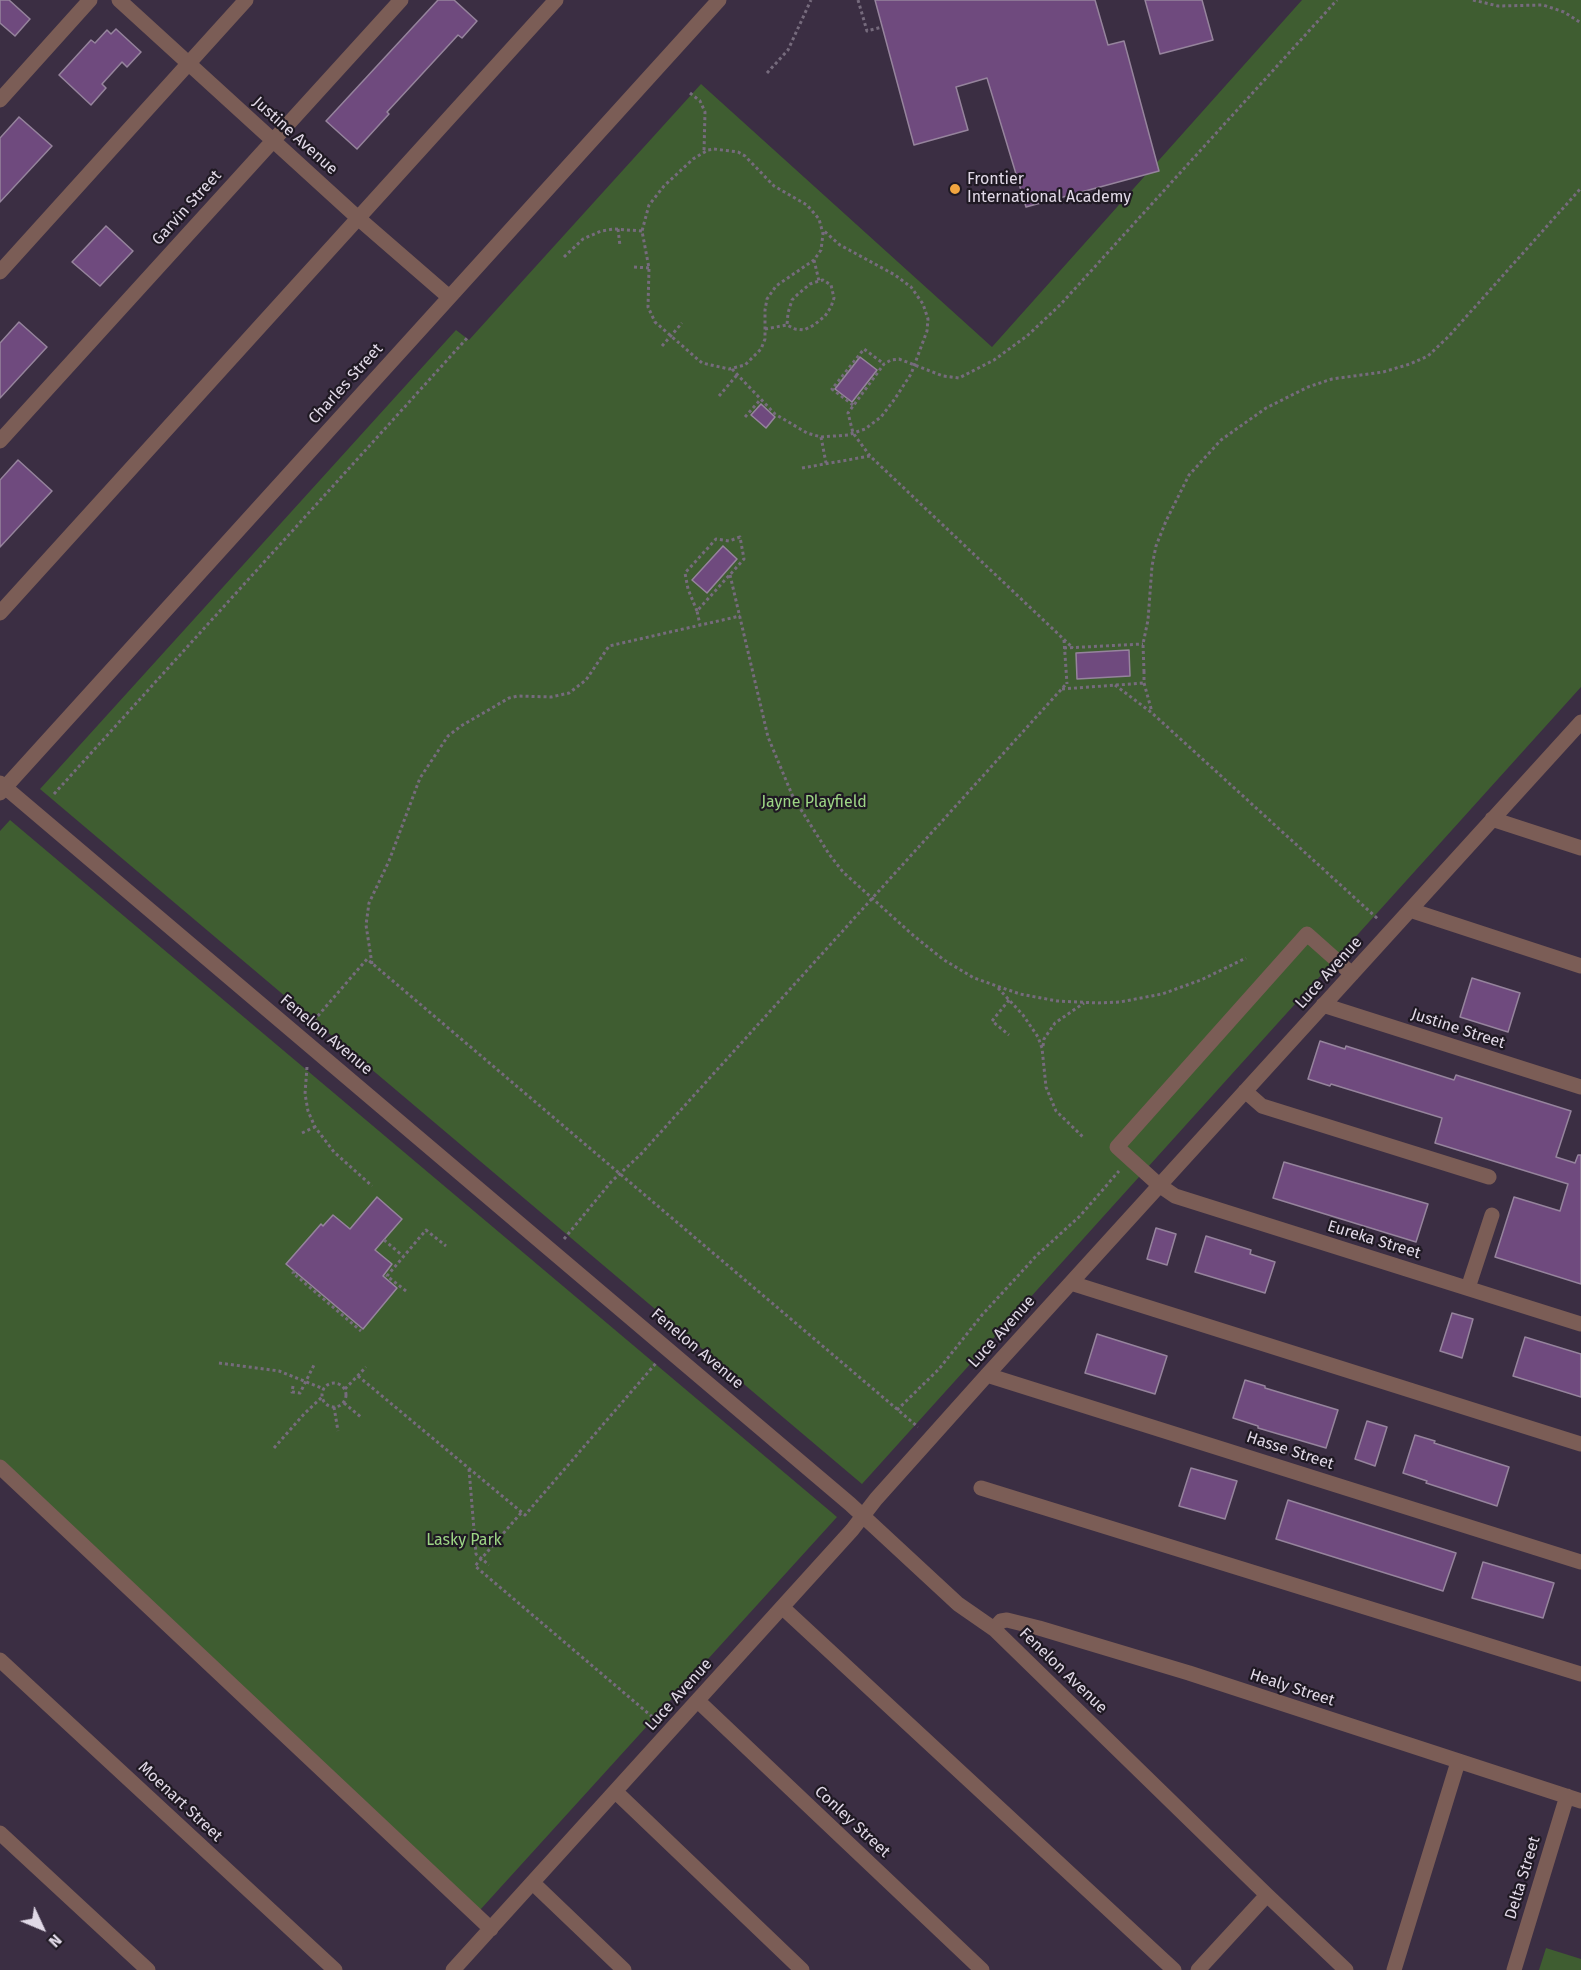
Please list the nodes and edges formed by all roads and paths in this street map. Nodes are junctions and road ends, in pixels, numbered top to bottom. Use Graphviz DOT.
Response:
graph roads {
  1 [pos="90,0"];
  2 [pos="118,0"];
  3 [pos="246,0"];
  4 [pos="401,0"];
  5 [pos="556,0"];
  6 [pos="719,0"];
  7 [pos="811,0"];
  8 [pos="858,0"];
  9 [pos="1337,0"];
  10 [pos="1473,0"];
  11 [pos="1581,23"];
  12 [pos="882,27"];
  13 [pos="188,63"];
  14 [pos="768,73"];
  15 [pos="690,93"];
  16 [pos="0,100"];
  17 [pos="273,140"];
  18 [pos="704,152"];
  19 [pos="1581,188"];
  20 [pos="358,218"];
  21 [pos="618,229"];
  22 [pos="823,230"];
  23 [pos="642,231"];
  24 [pos="620,246"];
  25 [pos="564,257"];
  26 [pos="814,260"];
  27 [pos="634,267"];
  28 [pos="648,268"];
  29 [pos="0,272"];
  30 [pos="819,281"];
  31 [pos="449,297"];
  32 [pos="682,323"];
  33 [pos="787,325"];
  34 [pos="765,329"];
  35 [pos="468,337"];
  36 [pos="670,337"];
  37 [pos="662,346"];
  38 [pos="884,364"];
  39 [pos="915,364"];
  40 [pos="732,369"];
  41 [pos="738,375"];
  42 [pos="719,396"];
  43 [pos="761,399"];
  44 [pos="853,405"];
  45 [pos="745,417"];
  46 [pos="853,433"];
  47 [pos="821,437"];
  48 [pos="0,441"];
  49 [pos="870,456"];
  50 [pos="826,463"];
  51 [pos="802,468"];
  52 [pos="730,574"];
  53 [pos="697,610"];
  54 [pos="0,613"];
  55 [pos="740,616"];
  56 [pos="700,625"];
  57 [pos="1064,638"];
  58 [pos="1143,644"];
  59 [pos="1064,648"];
  60 [pos="1073,648"];
  61 [pos="1067,683"];
  62 [pos="1144,683"];
  63 [pos="1114,685"];
  64 [pos="1068,688"];
  65 [pos="1062,689"];
  66 [pos="1152,712"];
  67 [pos="1580,725"];
  68 [pos="2,788"];
  69 [pos="54,794"];
  70 [pos="1492,819"];
  71 [pos="1581,848"];
  72 [pos="872,898"];
  73 [pos="1410,910"];
  74 [pos="1391,931"];
  75 [pos="1246,958"];
  76 [pos="372,964"];
  77 [pos="1581,966"];
  78 [pos="1352,974"];
  79 [pos="997,986"];
  80 [pos="1009,999"];
  81 [pos="1084,1003"];
  82 [pos="1323,1005"];
  83 [pos="1010,1035"];
  84 [pos="300,1037"];
  85 [pos="1042,1048"];
  86 [pos="307,1067"];
  87 [pos="1581,1087"];
  88 [pos="1245,1091"];
  89 [pos="315,1127"];
  90 [pos="302,1133"];
  91 [pos="1083,1137"];
  92 [pos="1120,1170"];
  93 [pos="619,1174"];
  94 [pos="1489,1177"];
  95 [pos="1160,1185"];
  96 [pos="372,1186"];
  97 [pos="1492,1215"];
  98 [pos="384,1240"];
  99 [pos="447,1246"];
  100 [pos="554,1252"];
  101 [pos="404,1256"];
  102 [pos="295,1271"];
  103 [pos="1071,1283"];
  104 [pos="1468,1288"];
  105 [pos="406,1291"];
  106 [pos="1581,1324"];
  107 [pos="361,1331"];
  108 [pos="657,1362"];
  109 [pos="219,1363"];
  110 [pos="314,1365"];
  111 [pos="366,1367"];
  112 [pos="987,1375"];
  113 [pos="358,1376"];
  114 [pos="306,1380"];
  115 [pos="293,1386"];
  116 [pos="324,1389"];
  117 [pos="345,1389"];
  118 [pos="323,1397"];
  119 [pos="344,1403"];
  120 [pos="334,1407"];
  121 [pos="897,1410"];
  122 [pos="362,1418"];
  123 [pos="338,1431"];
  124 [pos="932,1436"];
  125 [pos="1581,1444"];
  126 [pos="274,1448"];
  127 [pos="0,1467"];
  128 [pos="469,1468"];
  129 [pos="981,1488"];
  130 [pos="521,1512"];
  131 [pos="863,1515"];
  132 [pos="481,1558"];
  133 [pos="1581,1562"];
  134 [pos="489,1565"];
  135 [pos="782,1607"];
  136 [pos="994,1629"];
  137 [pos="0,1660"];
  138 [pos="1581,1674"];
  139 [pos="698,1701"];
  140 [pos="656,1720"];
  141 [pos="1458,1762"];
  142 [pos="616,1792"];
  143 [pos="1574,1798"];
  144 [pos="0,1833"];
  145 [pos="533,1883"];
  146 [pos="1267,1895"];
  147 [pos="491,1929"];
  148 [pos="148,1970"];
  149 [pos="335,1970"];
  150 [pos="453,1970"];
  151 [pos="624,1970"];
  152 [pos="802,1970"];
  153 [pos="982,1970"];
  154 [pos="1174,1970"];
  155 [pos="1198,1970"];
  156 [pos="1346,1970"];
  157 [pos="1394,1970"];
  158 [pos="1514,1970"];
  1 -- 16 [label="street"];
  2 -- 13 [label="street, Justine Avenue"];
  3 -- 13 [label="street"];
  4 -- 17 [label="street, Garvin Street"];
  5 -- 20 [label="street"];
  6 -- 31 [label="street, Charles Street"];
  7 -- 14 [label="path"];
  8 -- 12 [label="path"];
  9 -- 39 [label="path"];
  10 -- 11 [label="path"];
  13 -- 17 [label="street, Justine Avenue"];
  13 -- 29 [label="street"];
  15 -- 18 [label="path"];
  17 -- 20 [label="street, Justine Avenue"];
  17 -- 48 [label="street, Garvin Street"];
  18 -- 22 [label="path"];
  18 -- 23 [label="path"];
  19 -- 58 [label="path"];
  20 -- 31 [label="street, Justine Avenue"];
  20 -- 54 [label="street"];
  21 -- 23 [label="path"];
  21 -- 24 [label="path"];
  21 -- 25 [label="path"];
  22 -- 26 [label="path"];
  22 -- 39 [label="path"];
  23 -- 28 [label="path"];
  26 -- 30 [label="path"];
  26 -- 34 [label="path"];
  27 -- 28 [label="path"];
  28 -- 36 [label="path"];
  30 -- 33 [label="path"];
  30 -- 33 [label="path"];
  31 -- 68 [label="street, Charles Street"];
  32 -- 36 [label="path"];
  33 -- 34 [label="path"];
  34 -- 40 [label="path"];
  35 -- 69 [label="path"];
  36 -- 37 [label="path"];
  36 -- 40 [label="path"];
  38 -- 39 [label="path"];
  38 -- 44 [label="path"];
  38 -- 44 [label="path"];
  39 -- 46 [label="path"];
  40 -- 41 [label="path"];
  41 -- 42 [label="path"];
  41 -- 43 [label="path"];
  43 -- 45 [label="path"];
  43 -- 47 [label="path"];
  44 -- 46 [label="path"];
  46 -- 47 [label="path"];
  46 -- 49 [label="path"];
  47 -- 50 [label="path"];
  49 -- 50 [label="path"];
  49 -- 57 [label="path"];
  50 -- 51 [label="path"];
  52 -- 53 [label="path"];
  52 -- 53 [label="path"];
  52 -- 55 [label="path"];
  53 -- 56 [label="path"];
  55 -- 56 [label="path"];
  55 -- 72 [label="path"];
  56 -- 76 [label="path"];
  57 -- 59 [label="path"];
  57 -- 60 [label="path"];
  58 -- 60 [label="path"];
  58 -- 62 [label="path"];
  59 -- 60 [label="path"];
  59 -- 61 [label="path"];
  61 -- 64 [label="path"];
  61 -- 65 [label="path"];
  62 -- 63 [label="path"];
  62 -- 66 [label="path"];
  63 -- 64 [label="path"];
  63 -- 66 [label="path"];
  64 -- 65 [label="path"];
  65 -- 72 [label="path"];
  66 -- 74 [label="path"];
  67 -- 70 [label="street, Luce Avenue"];
  68 -- 84 [label="street, Fenelon Avenue"];
  70 -- 71 [label="street"];
  70 -- 73 [label="street, Luce Avenue"];
  72 -- 79 [label="path"];
  72 -- 93 [label="path"];
  73 -- 74 [label="street, Luce Avenue"];
  73 -- 77 [label="street"];
  74 -- 78 [label="street, Luce Avenue"];
  75 -- 81 [label="path"];
  76 -- 84 [label="path"];
  76 -- 93 [label="path"];
  78 -- 82 [label="street, Luce Avenue"];
  78 -- 95 [label="street, Eureka Street"];
  79 -- 80 [label="path"];
  79 -- 81 [label="path"];
  80 -- 83 [label="path"];
  80 -- 85 [label="path"];
  81 -- 85 [label="path"];
  82 -- 87 [label="street, Justine Street"];
  82 -- 88 [label="street, Luce Avenue"];
  84 -- 100 [label="street, Fenelon Avenue"];
  85 -- 91 [label="path"];
  86 -- 89 [label="path"];
  88 -- 94 [label="street"];
  88 -- 95 [label="street, Luce Avenue"];
  89 -- 90 [label="path"];
  89 -- 96 [label="path"];
  92 -- 121 [label="path"];
  93 -- 100 [label="path"];
  93 -- 121 [label="path"];
  95 -- 103 [label="street, Luce Avenue"];
  95 -- 104 [label="street, Eureka Street"];
  97 -- 104 [label="street"];
  98 -- 101 [label="path"];
  99 -- 101 [label="path"];
  100 -- 131 [label="street, Fenelon Avenue"];
  101 -- 105 [label="path"];
  102 -- 107 [label="path"];
  103 -- 112 [label="street, Luce Avenue"];
  103 -- 125 [label="street"];
  104 -- 106 [label="street, Eureka Street"];
  108 -- 130 [label="path"];
  109 -- 114 [label="path"];
  110 -- 114 [label="path"];
  111 -- 113 [label="path"];
  112 -- 124 [label="street, Luce Avenue"];
  112 -- 133 [label="street, Hasse Street"];
  113 -- 117 [label="path"];
  113 -- 128 [label="path"];
  114 -- 115 [label="path"];
  114 -- 116 [label="path"];
  116 -- 117 [label="path"];
  116 -- 118 [label="path"];
  117 -- 119 [label="path"];
  118 -- 120 [label="path"];
  118 -- 126 [label="path"];
  119 -- 120 [label="path"];
  119 -- 122 [label="path"];
  120 -- 123 [label="path"];
  121 -- 124 [label="path"];
  124 -- 131 [label="street, Luce Avenue"];
  127 -- 147 [label="street"];
  128 -- 130 [label="path"];
  128 -- 132 [label="path"];
  129 -- 138 [label="street"];
  130 -- 132 [label="path"];
  131 -- 135 [label="street, Luce Avenue"];
  131 -- 136 [label="street, Fenelon Avenue"];
  132 -- 134 [label="path"];
  132 -- 140 [label="path"];
  135 -- 139 [label="street, Luce Avenue"];
  135 -- 154 [label="street"];
  136 -- 141 [label="street, Healy Street"];
  136 -- 146 [label="street, Fenelon Avenue"];
  137 -- 149 [label="street, Moenart Street"];
  139 -- 142 [label="street, Luce Avenue"];
  139 -- 153 [label="street, Conley Street"];
  141 -- 143 [label="street, Healy Street"];
  141 -- 157 [label="street"];
  142 -- 145 [label="street, Luce Avenue"];
  142 -- 152 [label="street"];
  143 -- 158 [label="street, Delta Street"];
  144 -- 148 [label="street"];
  145 -- 147 [label="street, Luce Avenue"];
  145 -- 151 [label="street"];
  146 -- 155 [label="street"];
  146 -- 156 [label="street, Fenelon Avenue"];
  147 -- 150 [label="street, Luce Avenue"];
}
